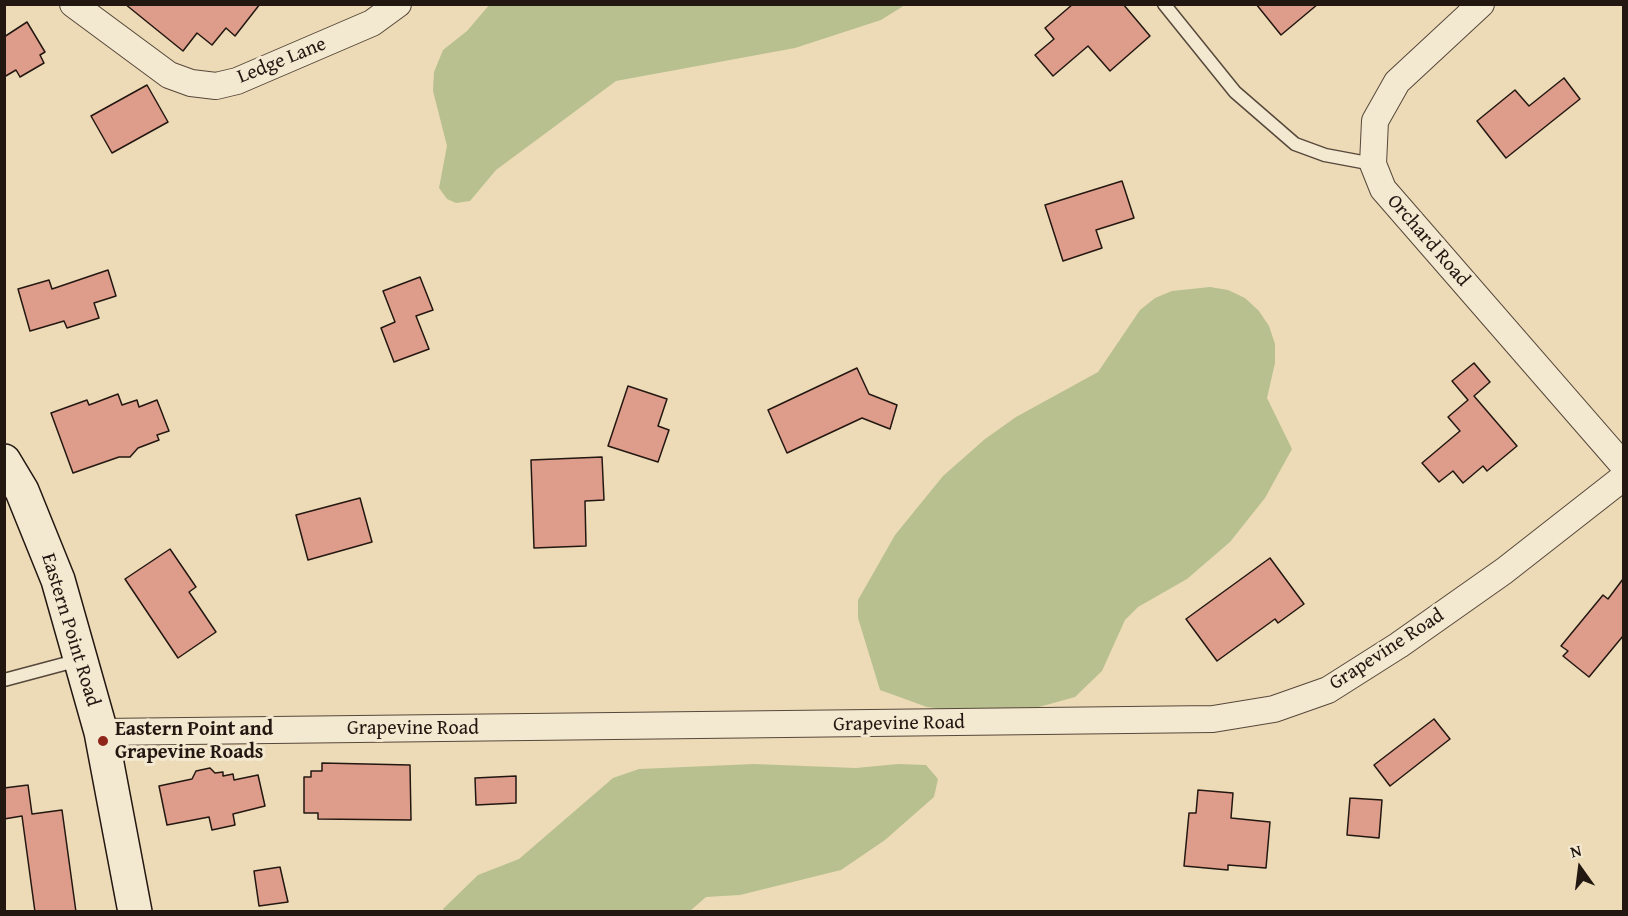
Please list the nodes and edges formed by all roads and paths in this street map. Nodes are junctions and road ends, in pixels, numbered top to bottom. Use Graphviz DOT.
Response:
graph roads {
  1 [pos="73,4"];
  2 [pos="398,4"];
  3 [pos="1164,4"];
  4 [pos="1481,4"];
  5 [pos="1373,164"];
  6 [pos="4,461"];
  7 [pos="1623,466"];
  8 [pos="1623,477"];
  9 [pos="81,659"];
  10 [pos="4,680"];
  11 [pos="101,732"];
  12 [pos="135,912"];
  1 -- 2 [label="street, Ledge Lane"];
  3 -- 5 [label="lane"];
  4 -- 5 [label="street, Orchard Road"];
  5 -- 7 [label="street, Orchard Road"];
  6 -- 9 [label="main road, Eastern Point Road"];
  8 -- 11 [label="street, Grapevine Road"];
  9 -- 10 [label="lane"];
  9 -- 11 [label="main road, Eastern Point Road"];
  11 -- 12 [label="main road, Eastern Point Road"];
}
